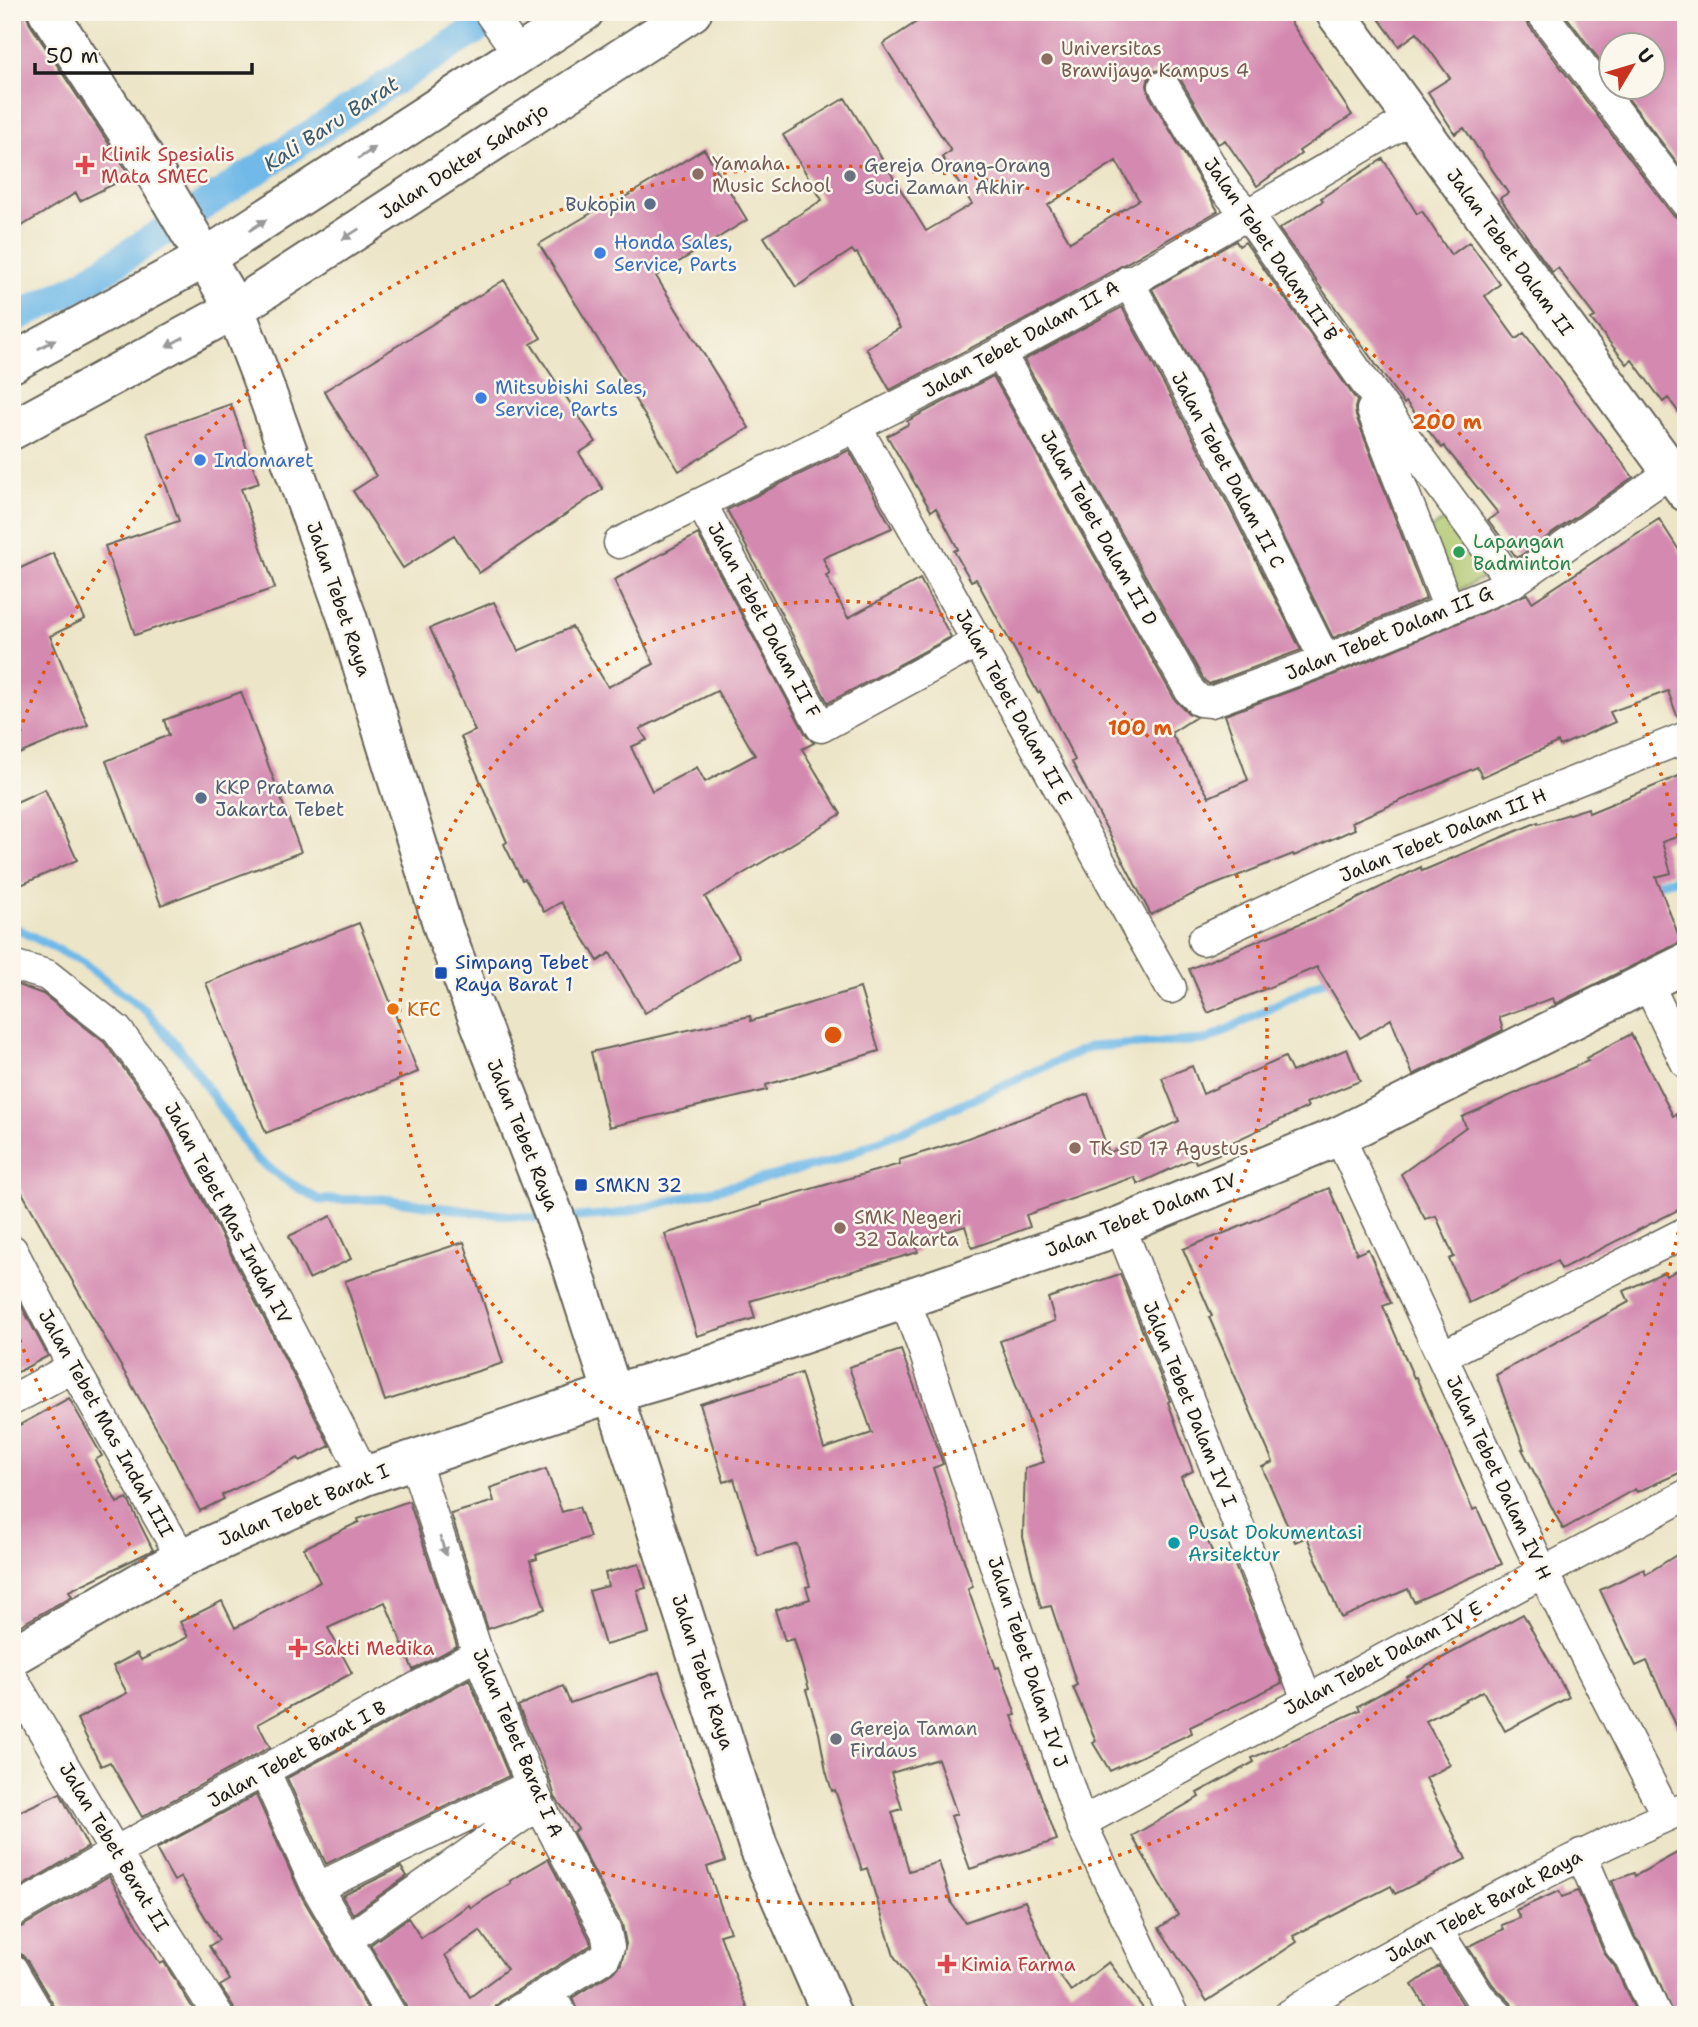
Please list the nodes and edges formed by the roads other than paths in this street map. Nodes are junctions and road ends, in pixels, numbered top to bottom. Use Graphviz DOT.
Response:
graph roads {
  1 [pos="48,12"];
  2 [pos="584,12"];
  3 [pos="692,12"];
  4 [pos="1335,12"];
  5 [pos="1541,12"];
  6 [pos="492,17"];
  7 [pos="519,54"];
  8 [pos="1164,86"];
  9 [pos="1412,118"];
  10 [pos="1686,203"];
  11 [pos="1247,214"];
  12 [pos="200,251"];
  13 [pos="1128,281"];
  14 [pos="235,309"];
  15 [pos="1000,353"];
  16 [pos="12,363"];
  17 [pos="1359,374"];
  18 [pos="856,427"];
  19 [pos="12,430"];
  20 [pos="1679,482"];
  21 [pos="701,503"];
  22 [pos="619,543"];
  23 [pos="1512,583"];
  24 [pos="1449,609"];
  25 [pos="979,641"];
  26 [pos="1325,660"];
  27 [pos="1200,701"];
  28 [pos="1686,737"];
  29 [pos="1203,940"];
  30 [pos="1686,963"];
  31 [pos="12,965"];
  32 [pos="1648,984"];
  33 [pos="1171,988"];
  34 [pos="1686,1063"];
  35 [pos="1339,1136"];
  36 [pos="1120,1226"];
  37 [pos="1686,1232"];
  38 [pos="12,1250"];
  39 [pos="905,1301"];
  40 [pos="1442,1356"];
  41 [pos="73,1367"];
  42 [pos="613,1394"];
  43 [pos="12,1400"];
  44 [pos="414,1459"];
  45 [pos="365,1476"];
  46 [pos="1686,1495"];
  47 [pos="182,1558"];
  48 [pos="1543,1573"];
  49 [pos="478,1654"];
  50 [pos="12,1656"];
  51 [pos="12,1678"];
  52 [pos="1307,1699"];
  53 [pos="265,1772"];
  54 [pos="536,1794"];
  55 [pos="1677,1812"];
  56 [pos="1081,1823"];
  57 [pos="115,1852"];
  58 [pos="1581,1854"];
  59 [pos="317,1888"];
  60 [pos="12,1912"];
  61 [pos="1436,1929"];
  62 [pos="348,1939"];
  63 [pos="12,1969"];
  64 [pos="555,2004"];
  65 [pos="39,2015"];
  66 [pos="218,2015"];
  67 [pos="391,2015"];
  68 [pos="511,2015"];
  69 [pos="832,2015"];
  70 [pos="1173,2015"];
  71 [pos="1289,2015"];
  72 [pos="1498,2015"];
  73 [pos="1656,2015"];
  1 -- 12 [label="main road, Jalan Tebet Raya"];
  2 -- 7 [label="main road"];
  3 -- 14 [label="main road, Jalan Dokter Saharjo, one-way"];
  4 -- 9 [label="main road, Jalan Tebet Dalam II"];
  5 -- 10 [label="street"];
  6 -- 7 [label="street"];
  12 -- 7 [label="main road, one-way"];
  8 -- 11 [label="street, Jalan Tebet Dalam II B"];
  9 -- 11 [label="street, Jalan Tebet Dalam II A"];
  9 -- 20 [label="main road, Jalan Tebet Dalam II"];
  11 -- 13 [label="street, Jalan Tebet Dalam II A"];
  11 -- 17 [label="street, Jalan Tebet Dalam II B"];
  12 -- 14 [label="main road, Jalan Tebet Raya"];
  16 -- 12 [label="main road, one-way"];
  13 -- 15 [label="street, Jalan Tebet Dalam II A"];
  13 -- 26 [label="street, Jalan Tebet Dalam II C"];
  14 -- 19 [label="main road, Jalan Dokter Saharjo, one-way"];
  14 -- 42 [label="main road, Jalan Tebet Raya"];
  15 -- 18 [label="street, Jalan Tebet Dalam II A"];
  15 -- 27 [label="street, Jalan Tebet Dalam II D"];
  17 -- 23 [label="street, Jalan Tebet Dalam II B"];
  17 -- 24 [label="street, Jalan Tebet Dalam II B"];
  18 -- 21 [label="street, Jalan Tebet Dalam II A"];
  18 -- 25 [label="street, Jalan Tebet Dalam II E"];
  20 -- 23 [label="street, Jalan Tebet Dalam II G"];
  21 -- 22 [label="street, Jalan Tebet Dalam II A"];
  21 -- 25 [label="street, Jalan Tebet Dalam II F"];
  23 -- 24 [label="street, Jalan Tebet Dalam II G"];
  24 -- 26 [label="street, Jalan Tebet Dalam II G"];
  25 -- 33 [label="street, Jalan Tebet Dalam II E"];
  26 -- 27 [label="street, Jalan Tebet Dalam II G"];
  28 -- 29 [label="street, Jalan Tebet Dalam II H"];
  30 -- 32 [label="main road, Jalan Tebet Dalam IV"];
  31 -- 45 [label="street, Jalan Tebet Mas Indah IV"];
  32 -- 34 [label="street"];
  32 -- 35 [label="main road, Jalan Tebet Dalam IV"];
  35 -- 36 [label="main road, Jalan Tebet Dalam IV"];
  35 -- 40 [label="street, Jalan Tebet Dalam IV H"];
  36 -- 39 [label="main road, Jalan Tebet Dalam IV"];
  36 -- 52 [label="street, Jalan Tebet Dalam IV I"];
  37 -- 40 [label="street"];
  38 -- 41 [label="street, Jalan Tebet Mas Indah III"];
  39 -- 42 [label="main road, Jalan Tebet Dalam IV"];
  39 -- 56 [label="street, Jalan Tebet Dalam IV J"];
  40 -- 48 [label="street, Jalan Tebet Dalam IV H"];
  41 -- 43 [label="street"];
  41 -- 47 [label="street, Jalan Tebet Mas Indah III"];
  42 -- 44 [label="main road, Jalan Tebet Barat I"];
  42 -- 69 [label="main road, Jalan Tebet Raya"];
  44 -- 45 [label="main road, Jalan Tebet Barat I"];
  44 -- 49 [label="street, Jalan Tebet Barat I A, one-way"];
  45 -- 47 [label="main road, Jalan Tebet Barat I"];
  46 -- 48 [label="street, Jalan Tebet Dalam IV E"];
  47 -- 50 [label="main road, Jalan Tebet Barat I"];
  48 -- 52 [label="street, Jalan Tebet Dalam IV E"];
  48 -- 55 [label="street, Jalan Tebet Dalam IV H"];
  49 -- 53 [label="street, Jalan Tebet Barat I B"];
  49 -- 54 [label="street, Jalan Tebet Barat I A"];
  51 -- 57 [label="street, Jalan Tebet Barat II"];
  52 -- 56 [label="street, Jalan Tebet Dalam IV E"];
  53 -- 57 [label="street, Jalan Tebet Barat I B"];
  53 -- 59 [label="street"];
  54 -- 59 [label="street"];
  54 -- 62 [label="street"];
  54 -- 64 [label="street, Jalan Tebet Barat I A"];
  55 -- 58 [label="street, Jalan Tebet Barat Raya"];
  56 -- 70 [label="street, Jalan Tebet Dalam IV J"];
  57 -- 60 [label="street, Jalan Tebet Barat I B"];
  57 -- 66 [label="street, Jalan Tebet Barat II"];
  58 -- 61 [label="street, Jalan Tebet Barat Raya"];
  58 -- 73 [label="street"];
  59 -- 62 [label="street"];
  61 -- 71 [label="street, Jalan Tebet Barat Raya"];
  61 -- 72 [label="street"];
  62 -- 67 [label="street"];
  63 -- 65 [label="street"];
  64 -- 68 [label="street, Jalan Tebet Barat I A"];
}
